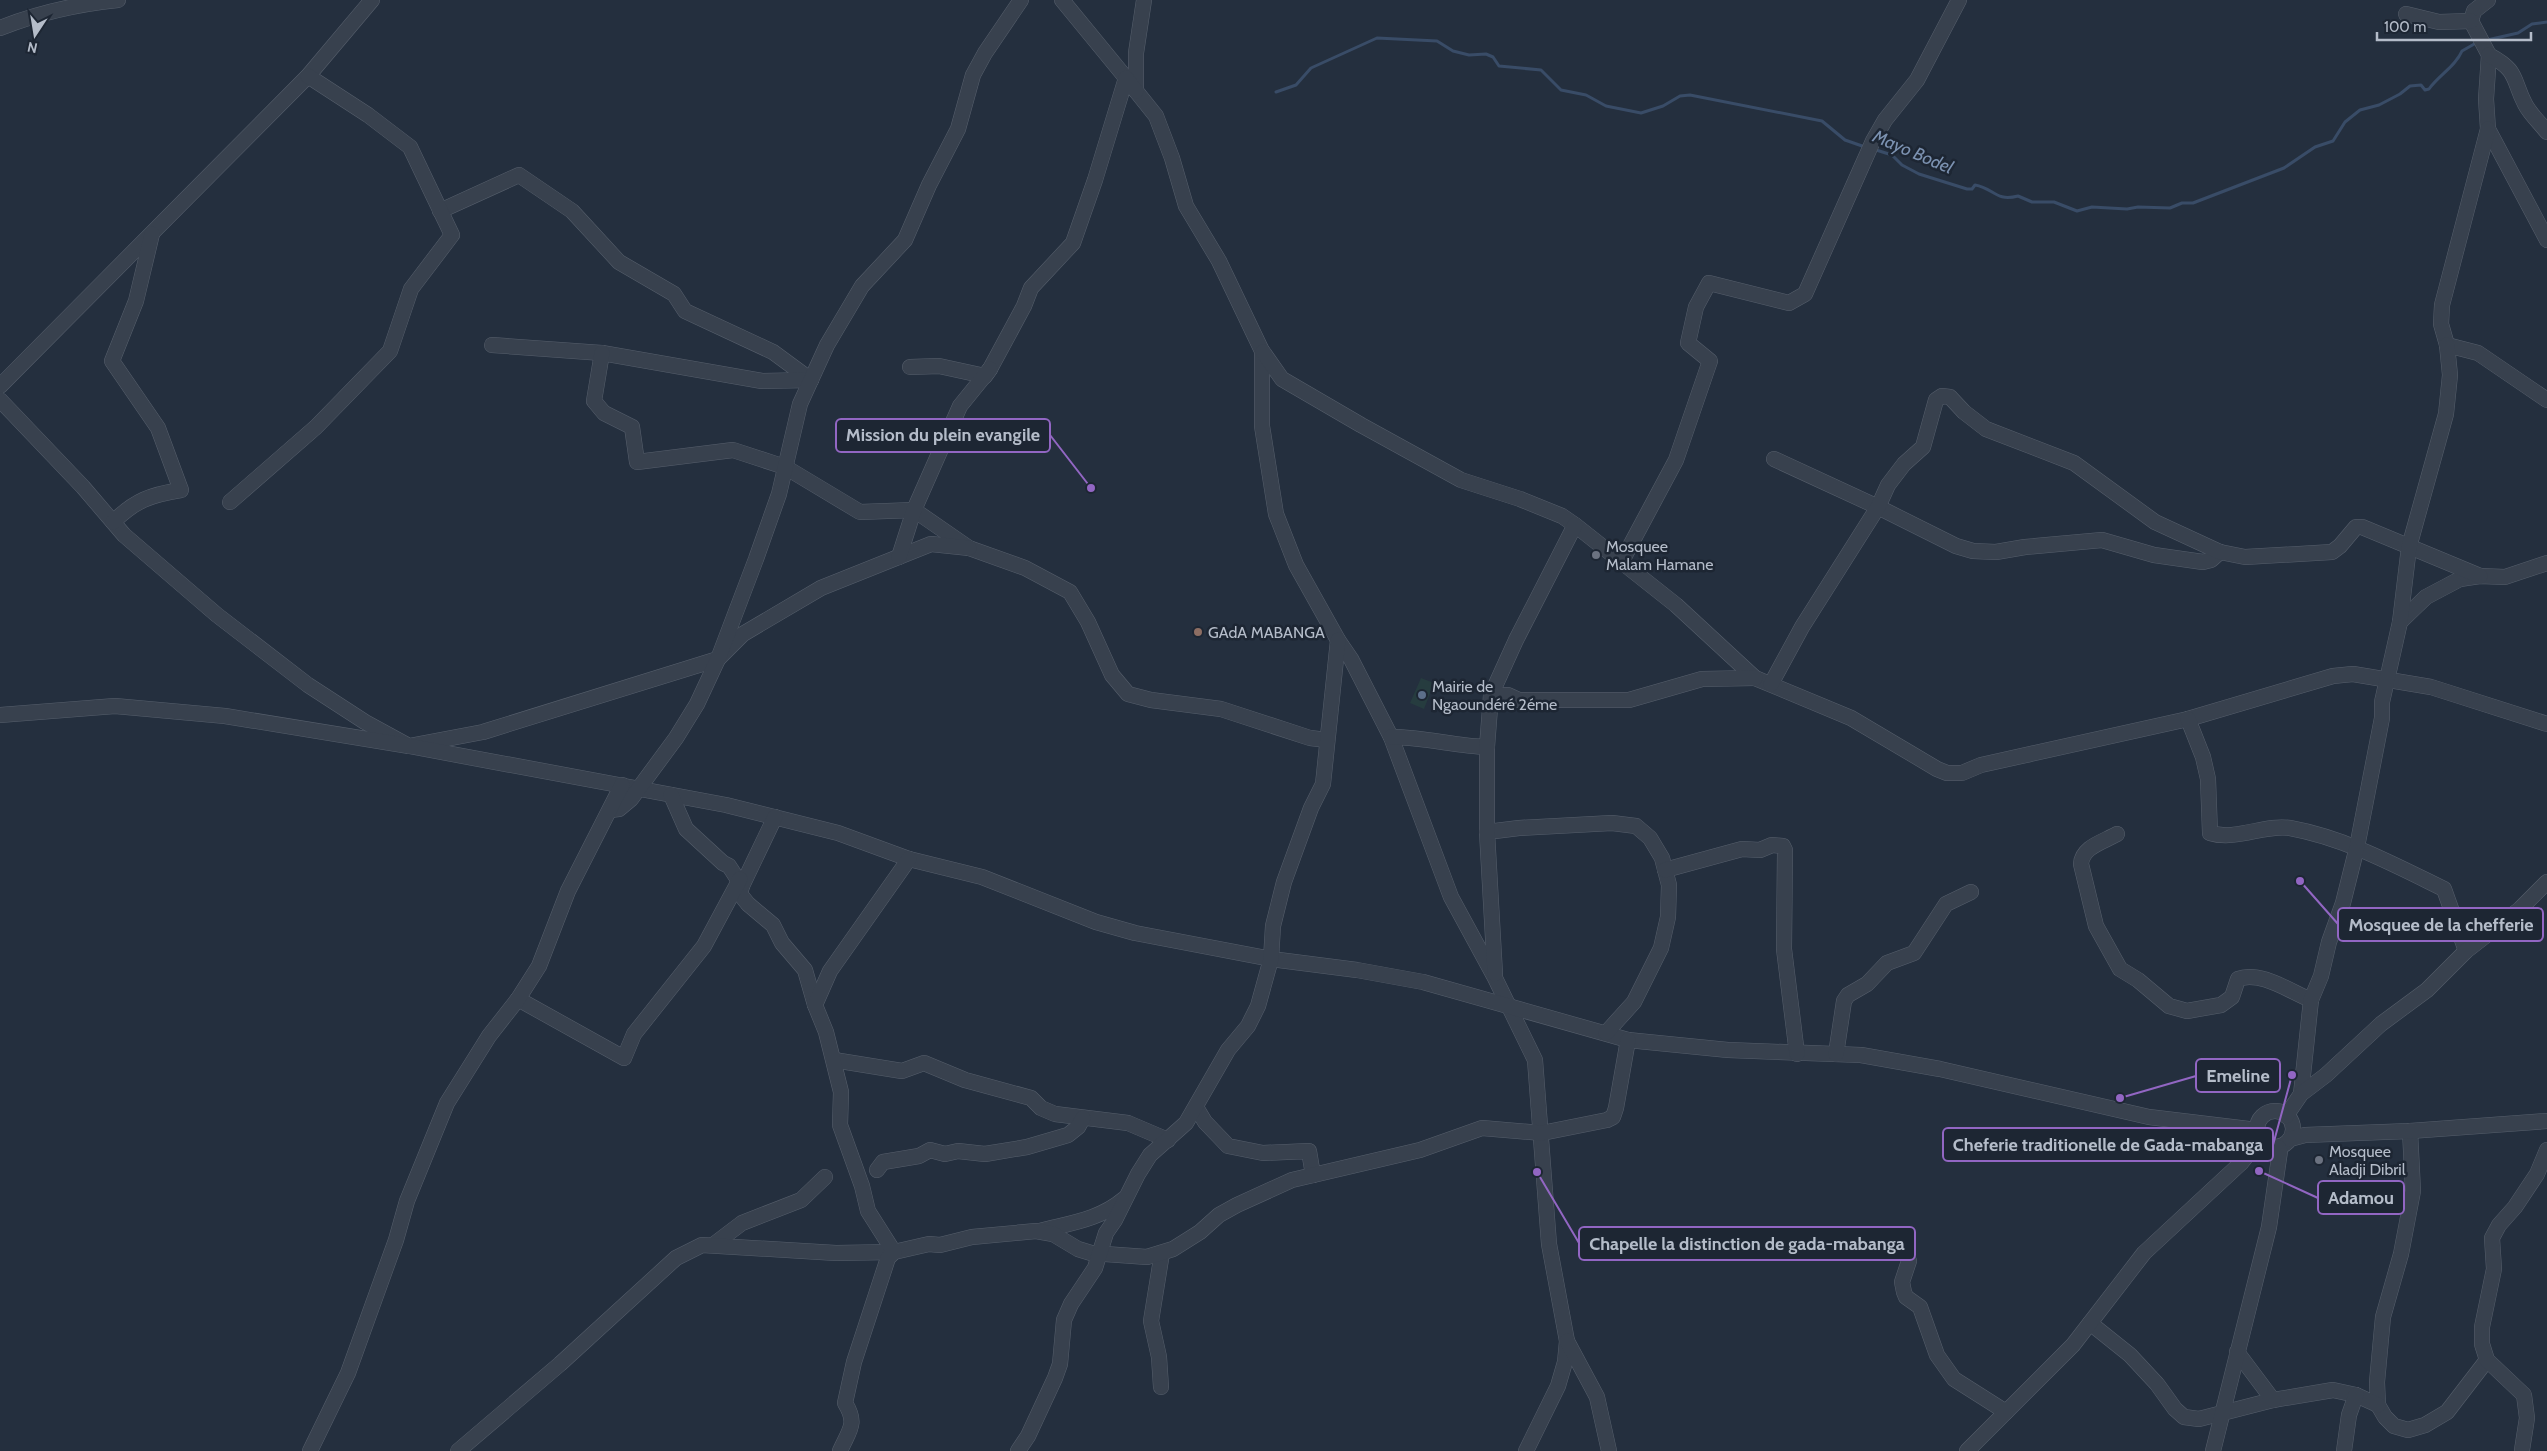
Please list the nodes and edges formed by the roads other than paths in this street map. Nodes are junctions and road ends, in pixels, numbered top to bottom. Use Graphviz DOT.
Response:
graph roads {
  1 [pos="118,0"];
  2 [pos="372,0"];
  3 [pos="1021,0"];
  4 [pos="1062,0"];
  5 [pos="1144,0"];
  6 [pos="1959,0"];
  7 [pos="2488,0"];
  8 [pos="2406,14"];
  9 [pos="2471,21"];
  10 [pos="0,28"];
  11 [pos="2485,46"];
  12 [pos="308,76"];
  13 [pos="1126,78"];
  14 [pos="1136,91"];
  15 [pos="2488,129"];
  16 [pos="2547,132"];
  17 [pos="440,211"];
  18 [pos="152,234"];
  19 [pos="2547,240"];
  20 [pos="2447,345"];
  21 [pos="492,346"];
  22 [pos="1262,351"];
  23 [pos="602,353"];
  24 [pos="910,367"];
  25 [pos="990,370"];
  26 [pos="811,380"];
  27 [pos="0,386"];
  28 [pos="0,400"];
  29 [pos="2547,400"];
  30 [pos="1774,459"];
  31 [pos="785,467"];
  32 [pos="230,502"];
  33 [pos="1878,507"];
  34 [pos="914,510"];
  35 [pos="113,522"];
  36 [pos="1575,525"];
  37 [pos="2409,547"];
  38 [pos="969,548"];
  39 [pos="2220,552"];
  40 [pos="899,557"];
  41 [pos="1622,561"];
  42 [pos="2547,563"];
  43 [pos="2480,576"];
  44 [pos="2400,622"];
  45 [pos="1338,640"];
  46 [pos="718,659"];
  47 [pos="1755,678"];
  48 [pos="2388,681"];
  49 [pos="1771,684"];
  50 [pos="1491,695"];
  51 [pos="0,715"];
  52 [pos="2188,718"];
  53 [pos="2547,724"];
  54 [pos="1391,737"];
  55 [pos="1327,740"];
  56 [pos="409,746"];
  57 [pos="1487,747"];
  58 [pos="622,785"];
  59 [pos="638,788"];
  60 [pos="670,795"];
  61 [pos="610,810"];
  62 [pos="775,817"];
  63 [pos="1487,832"];
  64 [pos="2117,834"];
  65 [pos="2357,846"];
  66 [pos="909,858"];
  67 [pos="1665,870"];
  68 [pos="741,882"];
  69 [pos="2547,882"];
  70 [pos="1971,892"];
  71 [pos="2466,951"];
  72 [pos="1271,959"];
  73 [pos="1495,978"];
  74 [pos="518,999"];
  75 [pos="2312,1000"];
  76 [pos="814,1005"];
  77 [pos="1508,1005"];
  78 [pos="1606,1033"];
  79 [pos="1628,1040"];
  80 [pos="1797,1054"];
  81 [pos="1836,1054"];
  82 [pos="834,1060"];
  83 [pos="2301,1094"];
  84 [pos="1196,1108"];
  85 [pos="2286,1116"];
  86 [pos="1083,1118"];
  87 [pos="2547,1121"];
  88 [pos="2410,1131"];
  89 [pos="1542,1133"];
  90 [pos="2258,1134"];
  91 [pos="1168,1140"];
  92 [pos="2284,1143"];
  93 [pos="2547,1150"];
  94 [pos="876,1170"];
  95 [pos="1313,1175"];
  96 [pos="826,1177"];
  97 [pos="1125,1198"];
  98 [pos="1036,1231"];
  99 [pos="713,1244"];
  100 [pos="894,1252"];
  101 [pos="1100,1253"];
  102 [pos="1162,1253"];
  103 [pos="1909,1261"];
  104 [pos="2090,1323"];
  105 [pos="1567,1341"];
  106 [pos="2237,1352"];
  107 [pos="2487,1360"];
  108 [pos="1161,1387"];
  109 [pos="2356,1395"];
  110 [pos="2273,1400"];
  111 [pos="2378,1405"];
  112 [pos="2006,1412"];
  113 [pos="2222,1412"];
  114 [pos="2522,1450"];
  115 [pos="310,1451"];
  116 [pos="458,1451"];
  117 [pos="840,1451"];
  118 [pos="1018,1451"];
  119 [pos="1526,1451"];
  120 [pos="1609,1451"];
  121 [pos="1967,1451"];
  122 [pos="2213,1451"];
  123 [pos="2344,1451"];
  1 -- 10 [label="street"];
  2 -- 12 [label="street"];
  3 -- 26 [label="street"];
  4 -- 13 [label="street"];
  5 -- 14 [label="street"];
  6 -- 41 [label="street"];
  7 -- 9 [label="street"];
  8 -- 9 [label="street"];
  9 -- 11 [label="street"];
  11 -- 15 [label="street"];
  11 -- 16 [label="street"];
  12 -- 17 [label="street"];
  12 -- 18 [label="street"];
  13 -- 14 [label="street"];
  13 -- 25 [label="street"];
  14 -- 22 [label="street"];
  15 -- 19 [label="street"];
  15 -- 20 [label="street"];
  17 -- 26 [label="street"];
  17 -- 32 [label="street"];
  18 -- 27 [label="street"];
  18 -- 35 [label="street"];
  20 -- 29 [label="street"];
  20 -- 37 [label="street"];
  21 -- 23 [label="street"];
  22 -- 36 [label="street"];
  22 -- 45 [label="street"];
  23 -- 26 [label="street"];
  23 -- 31 [label="street"];
  24 -- 25 [label="street"];
  25 -- 34 [label="street"];
  26 -- 31 [label="street"];
  28 -- 35 [label="street"];
  30 -- 33 [label="street"];
  31 -- 34 [label="street"];
  31 -- 46 [label="street"];
  33 -- 39 [label="street"];
  33 -- 39 [label="street"];
  33 -- 49 [label="street"];
  34 -- 38 [label="street"];
  34 -- 40 [label="street"];
  35 -- 56 [label="street"];
  36 -- 41 [label="street"];
  36 -- 50 [label="street"];
  37 -- 39 [label="street"];
  37 -- 43 [label="street"];
  37 -- 44 [label="street"];
  38 -- 40 [label="street"];
  38 -- 55 [label="street"];
  40 -- 46 [label="street"];
  41 -- 47 [label="street"];
  42 -- 43 [label="street"];
  43 -- 44 [label="street"];
  44 -- 48 [label="street"];
  45 -- 54 [label="street"];
  45 -- 55 [label="street"];
  46 -- 56 [label="street"];
  46 -- 59 [label="street"];
  47 -- 49 [label="street"];
  47 -- 50 [label="street"];
  48 -- 52 [label="street"];
  48 -- 53 [label="street"];
  48 -- 65 [label="street"];
  49 -- 52 [label="street"];
  50 -- 57 [label="street"];
  51 -- 56 [label="street"];
  52 -- 65 [label="street"];
  54 -- 57 [label="street"];
  54 -- 73 [label="street"];
  55 -- 72 [label="street"];
  56 -- 58 [label="street"];
  57 -- 63 [label="street"];
  58 -- 59 [label="street"];
  58 -- 61 [label="street"];
  59 -- 60 [label="street"];
  59 -- 61 [label="street"];
  60 -- 62 [label="street"];
  60 -- 68 [label="street"];
  61 -- 74 [label="street"];
  62 -- 66 [label="street"];
  62 -- 68 [label="street"];
  63 -- 67 [label="street"];
  63 -- 73 [label="street"];
  64 -- 75 [label="street"];
  65 -- 71 [label="street"];
  65 -- 75 [label="street"];
  66 -- 72 [label="street"];
  66 -- 76 [label="street"];
  67 -- 78 [label="street"];
  67 -- 80 [label="street"];
  68 -- 74 [label="street"];
  68 -- 76 [label="street"];
  69 -- 71 [label="street"];
  70 -- 81 [label="street"];
  71 -- 83 [label="street"];
  72 -- 77 [label="street"];
  72 -- 84 [label="street"];
  73 -- 77 [label="street"];
  74 -- 115 [label="street"];
  75 -- 83 [label="street"];
  76 -- 82 [label="street"];
  77 -- 78 [label="street"];
  77 -- 89 [label="street"];
  78 -- 79 [label="street"];
  79 -- 80 [label="street"];
  79 -- 89 [label="street"];
  80 -- 81 [label="street"];
  81 -- 90 [label="street"];
  82 -- 86 [label="street"];
  82 -- 100 [label="street"];
  83 -- 85 [label="street"];
  84 -- 91 [label="street"];
  84 -- 95 [label="street"];
  85 -- 90 [label="street"];
  85 -- 92 [label="street"];
  86 -- 91 [label="street"];
  86 -- 94 [label="street"];
  87 -- 88 [label="street"];
  88 -- 92 [label="street"];
  88 -- 111 [label="street"];
  89 -- 95 [label="street"];
  89 -- 105 [label="street"];
  90 -- 92 [label="street"];
  90 -- 104 [label="street"];
  91 -- 97 [label="street"];
  92 -- 106 [label="street"];
  93 -- 107 [label="street"];
  95 -- 102 [label="street"];
  96 -- 99 [label="street"];
  97 -- 98 [label="street"];
  97 -- 101 [label="street"];
  98 -- 100 [label="street"];
  98 -- 101 [label="street"];
  99 -- 100 [label="street"];
  99 -- 116 [label="street"];
  100 -- 117 [label="street"];
  101 -- 102 [label="street"];
  101 -- 118 [label="street"];
  102 -- 108 [label="street"];
  103 -- 112 [label="street"];
  104 -- 112 [label="street"];
  104 -- 113 [label="street"];
  105 -- 119 [label="street"];
  105 -- 120 [label="street"];
  106 -- 110 [label="street"];
  106 -- 113 [label="street"];
  107 -- 111 [label="street"];
  107 -- 114 [label="street"];
  109 -- 110 [label="street"];
  109 -- 111 [label="street"];
  109 -- 123 [label="street"];
  110 -- 113 [label="street"];
  112 -- 121 [label="street"];
  113 -- 122 [label="street"];
}
